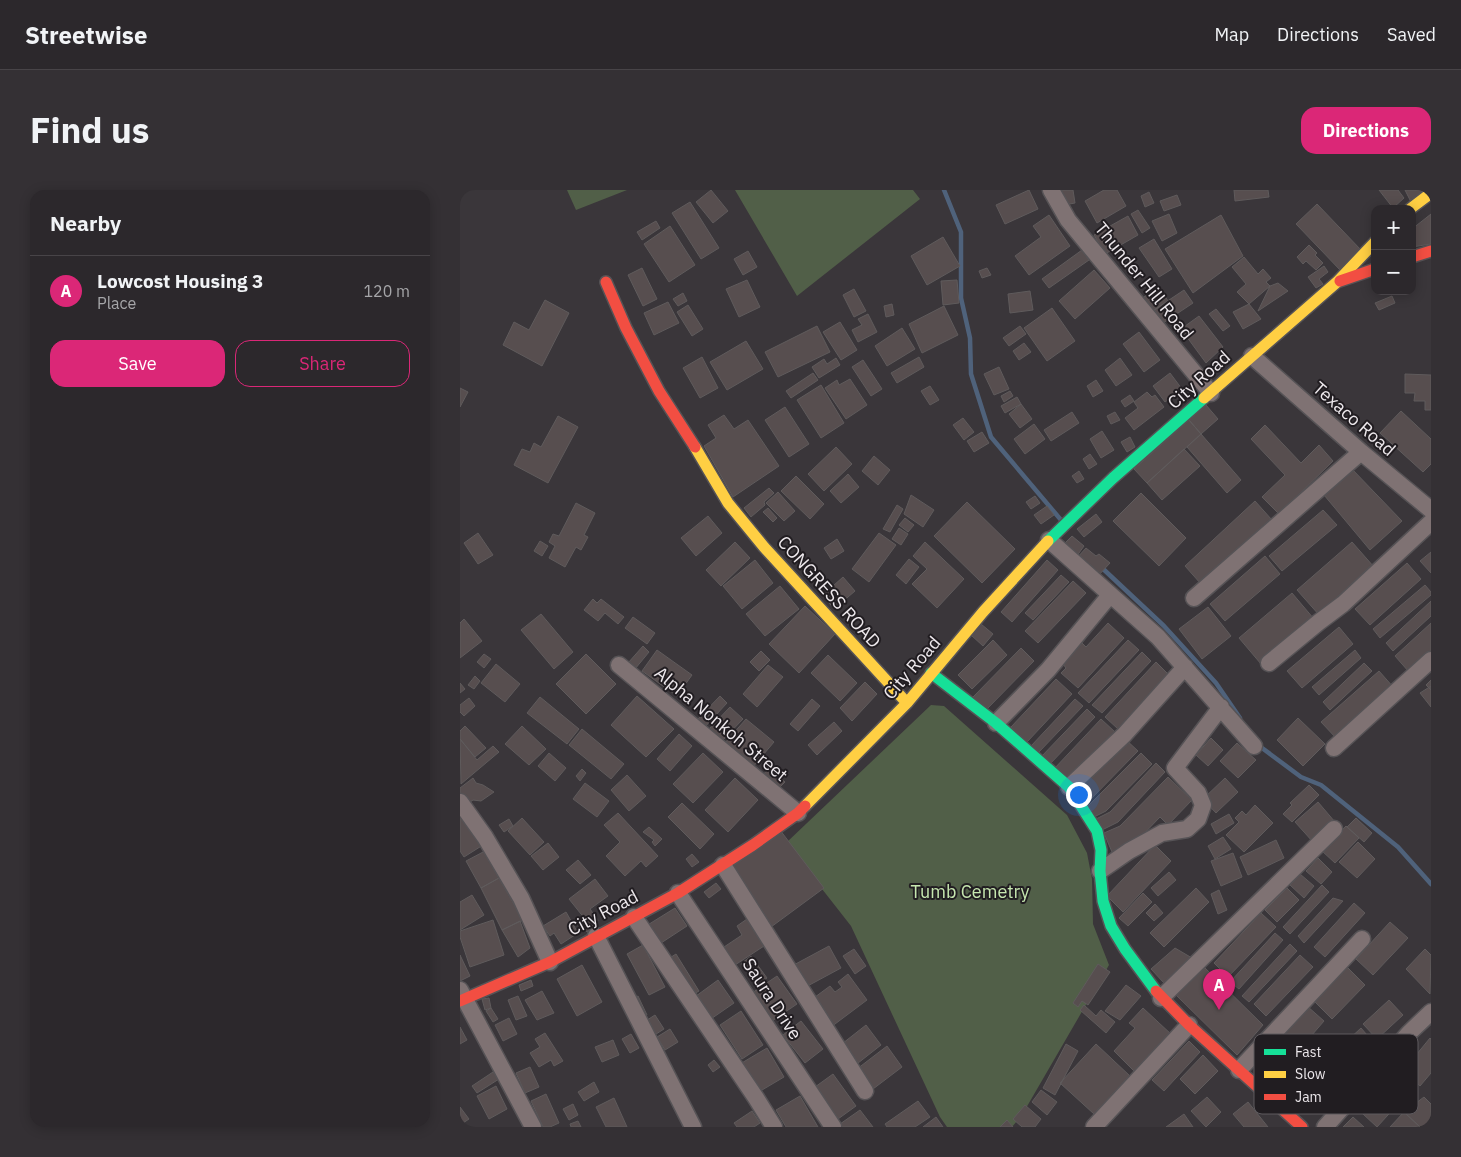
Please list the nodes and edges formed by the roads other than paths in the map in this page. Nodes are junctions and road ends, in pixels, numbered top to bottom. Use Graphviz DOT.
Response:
graph roads {
  1 [pos="1051,190"];
  2 [pos="1431,193"];
  3 [pos="1415,205"];
  4 [pos="1371,246"];
  5 [pos="1431,251"];
  6 [pos="1416,256"];
  7 [pos="1371,270"];
  8 [pos="606,282"];
  9 [pos="1337,282"];
  10 [pos="1252,356"];
  11 [pos="1211,393"];
  12 [pos="1361,452"];
  13 [pos="1431,510"];
  14 [pos="1431,522"];
  15 [pos="1049,540"];
  16 [pos="1110,595"];
  17 [pos="1194,598"];
  18 [pos="1431,660"];
  19 [pos="1270,663"];
  20 [pos="619,664"];
  21 [pos="1185,667"];
  22 [pos="931,673"];
  23 [pos="907,703"];
  24 [pos="1221,707"];
  25 [pos="996,723"];
  26 [pos="1254,746"];
  27 [pos="1334,748"];
  28 [pos="1069,787"];
  29 [pos="460,802"];
  30 [pos="798,813"];
  31 [pos="1334,829"];
  32 [pos="723,865"];
  33 [pos="1100,871"];
  34 [pos="678,893"];
  35 [pos="634,916"];
  36 [pos="596,936"];
  37 [pos="1362,939"];
  38 [pos="550,962"];
  39 [pos="461,996"];
  40 [pos="1161,998"];
  41 [pos="1431,1012"];
  42 [pos="1189,1025"];
  43 [pos="1273,1034"];
  44 [pos="1408,1034"];
  45 [pos="1254,1054"];
  46 [pos="1239,1070"];
  47 [pos="1254,1084"];
  48 [pos="865,1092"];
  49 [pos="1288,1114"];
  50 [pos="1337,1114"];
  51 [pos="533,1127"];
  52 [pos="693,1127"];
  53 [pos="774,1127"];
  54 [pos="833,1127"];
  55 [pos="1094,1127"];
  56 [pos="1302,1127"];
  57 [pos="1325,1127"];
  1 -- 11 [label="street, Thunder Hill Road"];
  2 -- 3 [label="street"];
  4 -- 9 [label="street, City Road"];
  5 -- 6 [label="street"];
  7 -- 9 [label="street"];
  8 -- 23 [label="street, CONGRESS ROAD"];
  9 -- 10 [label="street, City Road"];
  10 -- 11 [label="street, City Road"];
  10 -- 12 [label="street, Texaco Road"];
  11 -- 15 [label="street, City Road"];
  12 -- 13 [label="street, Texaco Road"];
  12 -- 17 [label="street"];
  14 -- 19 [label="street"];
  15 -- 16 [label="street"];
  15 -- 22 [label="street, City Road"];
  16 -- 21 [label="street"];
  16 -- 25 [label="street"];
  18 -- 27 [label="street"];
  20 -- 30 [label="street, Alpha Nonkoh Street"];
  21 -- 24 [label="street"];
  21 -- 28 [label="street"];
  22 -- 23 [label="street, City Road"];
  22 -- 25 [label="street"];
  23 -- 30 [label="street, City Road"];
  24 -- 26 [label="street"];
  24 -- 33 [label="street"];
  25 -- 28 [label="street"];
  28 -- 33 [label="street"];
  29 -- 38 [label="street"];
  30 -- 32 [label="street, City Road"];
  31 -- 40 [label="street"];
  32 -- 34 [label="street, City Road"];
  32 -- 48 [label="street"];
  33 -- 40 [label="street"];
  34 -- 35 [label="street, City Road"];
  34 -- 54 [label="street, Saura Drive"];
  35 -- 36 [label="street, City Road"];
  35 -- 53 [label="street"];
  36 -- 38 [label="street, City Road"];
  36 -- 52 [label="street"];
  37 -- 43 [label="street"];
  38 -- 39 [label="street, City Road"];
  39 -- 51 [label="street"];
  40 -- 42 [label="street"];
  41 -- 44 [label="street"];
  42 -- 46 [label="street"];
  42 -- 55 [label="street"];
  45 -- 46 [label="street"];
  46 -- 47 [label="street"];
  49 -- 56 [label="street"];
  50 -- 57 [label="street"];
}
